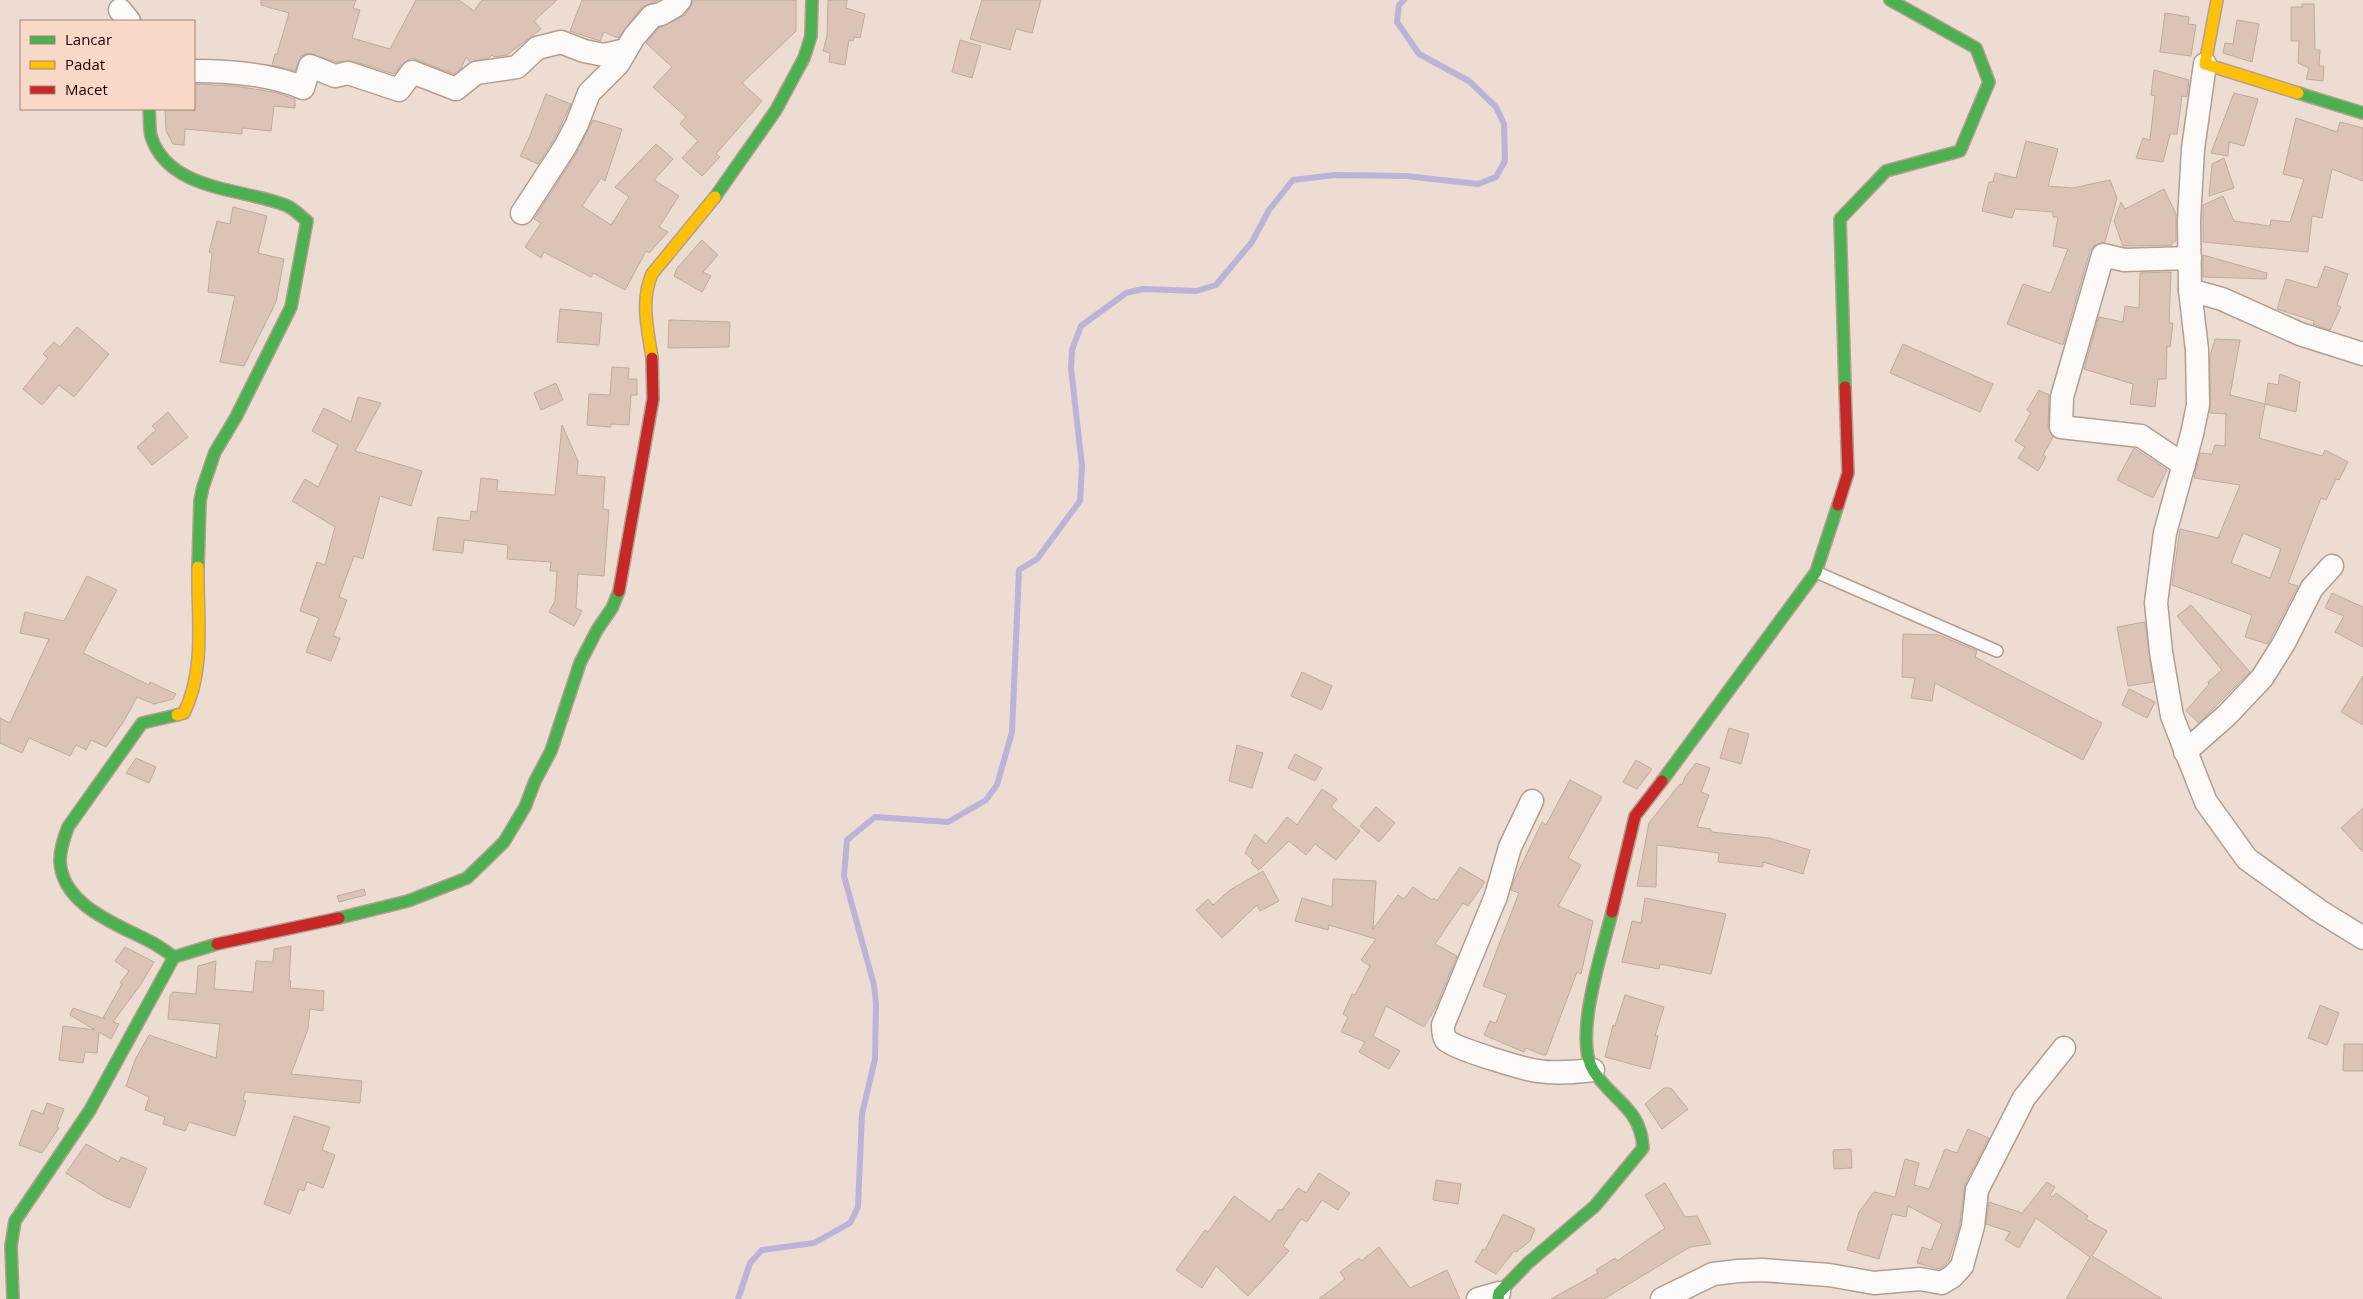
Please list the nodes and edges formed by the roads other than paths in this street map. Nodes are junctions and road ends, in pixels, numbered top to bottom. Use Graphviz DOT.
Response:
graph roads {
  1 [pos="680,0"];
  2 [pos="812,0"];
  3 [pos="1890,0"];
  4 [pos="2217,0"];
  5 [pos="626,50"];
  6 [pos="2205,64"];
  7 [pos="195,71"];
  8 [pos="149,110"];
  9 [pos="2363,113"];
  10 [pos="522,213"];
  11 [pos="2190,258"];
  12 [pos="2190,290"];
  13 [pos="2363,354"];
  14 [pos="2184,465"];
  15 [pos="2332,566"];
  16 [pos="1816,572"];
  17 [pos="1997,651"];
  18 [pos="2185,752"];
  19 [pos="1532,801"];
  20 [pos="2363,938"];
  21 [pos="174,957"];
  22 [pos="2064,1048"];
  23 [pos="1593,1070"];
  24 [pos="8,1220"];
  25 [pos="1498,1296"];
  26 [pos="13,1299"];
  27 [pos="1478,1299"];
  28 [pos="1662,1299"];
  1 -- 5 [label="street"];
  2 -- 21 [label="street"];
  3 -- 16 [label="street"];
  4 -- 6 [label="street"];
  5 -- 7 [label="street"];
  5 -- 10 [label="street"];
  6 -- 9 [label="street"];
  6 -- 11 [label="street"];
  8 -- 21 [label="street"];
  11 -- 12 [label="street"];
  11 -- 14 [label="street"];
  12 -- 13 [label="street"];
  12 -- 14 [label="street"];
  14 -- 18 [label="street"];
  15 -- 18 [label="street"];
  16 -- 17 [label="lane"];
  16 -- 23 [label="street"];
  18 -- 20 [label="street"];
  19 -- 23 [label="street"];
  21 -- 24 [label="street"];
  22 -- 28 [label="street"];
  23 -- 25 [label="street"];
  24 -- 26 [label="street"];
  25 -- 27 [label="street"];
}
